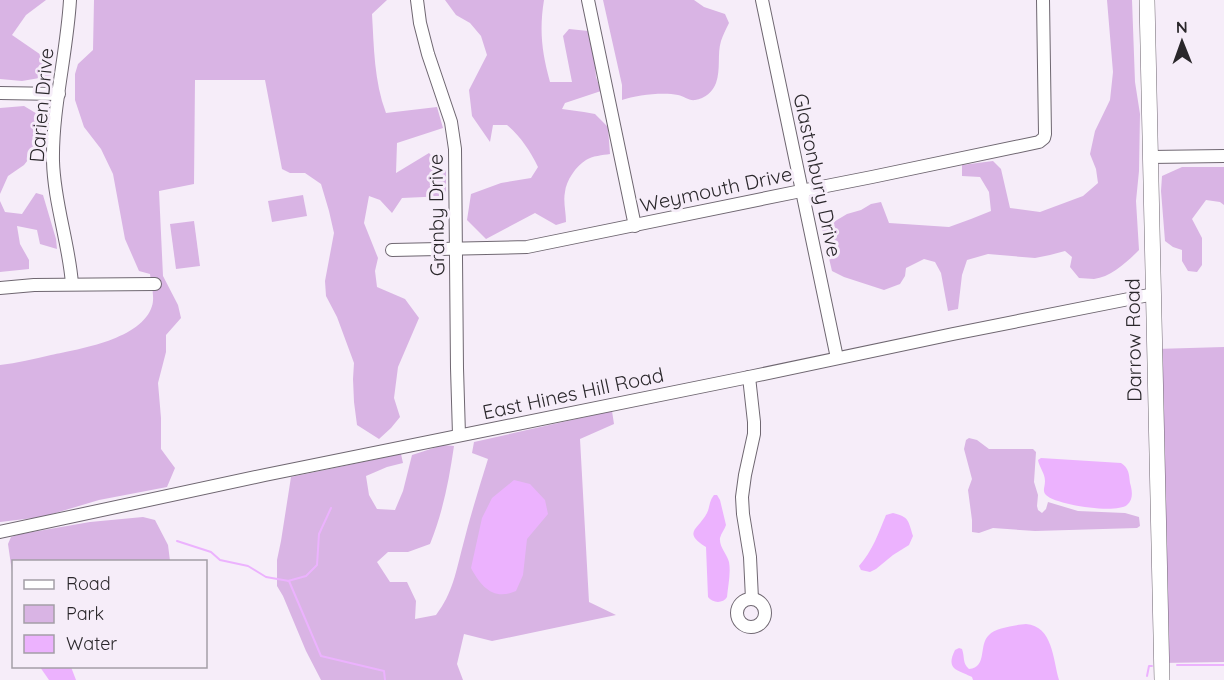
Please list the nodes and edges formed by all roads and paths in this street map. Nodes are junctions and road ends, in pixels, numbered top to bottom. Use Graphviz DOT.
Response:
graph roads {
  1 [pos="70,0"];
  2 [pos="417,0"];
  3 [pos="588,0"];
  4 [pos="762,0"];
  5 [pos="1043,0"];
  6 [pos="1147,0"];
  7 [pos="0,93"];
  8 [pos="59,94"];
  9 [pos="1224,156"];
  10 [pos="1150,157"];
  11 [pos="801,191"];
  12 [pos="635,226"];
  13 [pos="392,250"];
  14 [pos="457,250"];
  15 [pos="72,284"];
  16 [pos="155,284"];
  17 [pos="0,288"];
  18 [pos="1154,294"];
  19 [pos="837,358"];
  20 [pos="749,377"];
  21 [pos="459,435"];
  22 [pos="0,532"];
  23 [pos="752,599"];
  24 [pos="1162,680"];
  1 -- 8 [label="street, Darien Drive"];
  2 -- 14 [label="street, Granby Drive"];
  3 -- 12 [label="street"];
  4 -- 11 [label="street, Glastonbury Drive"];
  5 -- 11 [label="street, Weymouth Drive"];
  6 -- 10 [label="main road, Darrow Road"];
  7 -- 8 [label="street"];
  8 -- 15 [label="street, Darien Drive"];
  9 -- 10 [label="street"];
  10 -- 18 [label="main road, Darrow Road"];
  11 -- 12 [label="street, Weymouth Drive"];
  11 -- 19 [label="street, Glastonbury Drive"];
  12 -- 14 [label="street, Weymouth Drive"];
  13 -- 14 [label="street, Weymouth Drive"];
  14 -- 21 [label="street, Granby Drive"];
  15 -- 16 [label="street"];
  15 -- 17 [label="street"];
  18 -- 19 [label="street, East Hines Hill Road"];
  18 -- 24 [label="main road, Darrow Road"];
  19 -- 20 [label="street, East Hines Hill Road"];
  20 -- 21 [label="street, East Hines Hill Road"];
  20 -- 23 [label="street"];
  21 -- 22 [label="street, East Hines Hill Road"];
}
